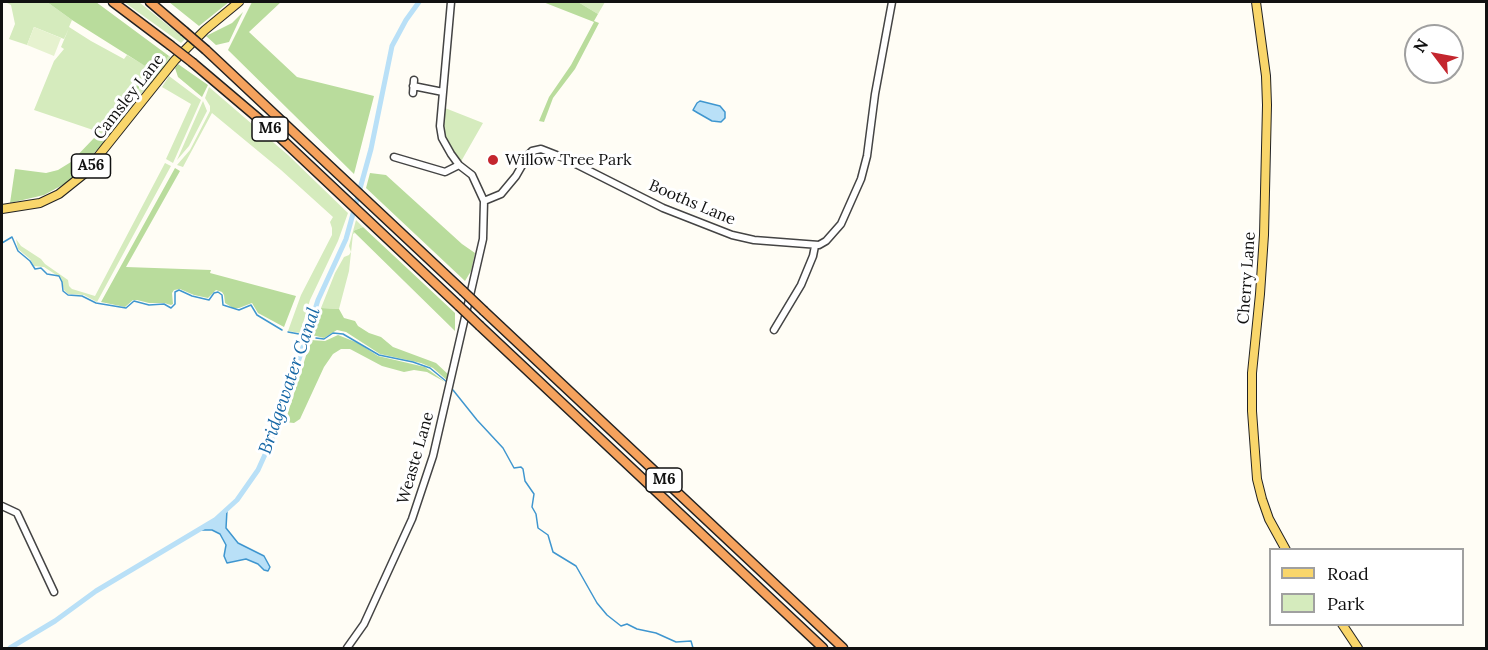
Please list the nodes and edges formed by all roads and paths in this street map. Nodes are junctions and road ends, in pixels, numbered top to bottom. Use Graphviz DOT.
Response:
graph roads {
  1 [pos="114,2"];
  2 [pos="150,2"];
  3 [pos="239,2"];
  4 [pos="451,2"];
  5 [pos="892,2"];
  6 [pos="1256,2"];
  7 [pos="413,87"];
  8 [pos="443,92"];
  9 [pos="394,157"];
  10 [pos="459,165"];
  11 [pos="484,201"];
  12 [pos="2,209"];
  13 [pos="815,246"];
  14 [pos="774,330"];
  15 [pos="2,506"];
  16 [pos="1285,548"];
  17 [pos="54,592"];
  18 [pos="1343,626"];
  19 [pos="347,648"];
  20 [pos="824,648"];
  21 [pos="843,648"];
  22 [pos="1359,648"];
  1 -- 20 [label="highway, M6, bridge"];
  2 -- 21 [label="highway, M6, bridge"];
  3 -- 12 [label="main road, Camsley Lane / A56"];
  4 -- 8 [label="street"];
  5 -- 13 [label="street"];
  6 -- 16 [label="main road, Cherry Lane"];
  7 -- 8 [label="street"];
  8 -- 10 [label="street"];
  9 -- 10 [label="street"];
  10 -- 11 [label="street"];
  11 -- 13 [label="street, Booths Lane"];
  11 -- 19 [label="street, Weaste Lane"];
  13 -- 14 [label="street"];
  15 -- 17 [label="street"];
  18 -- 22 [label="main road"];
}
